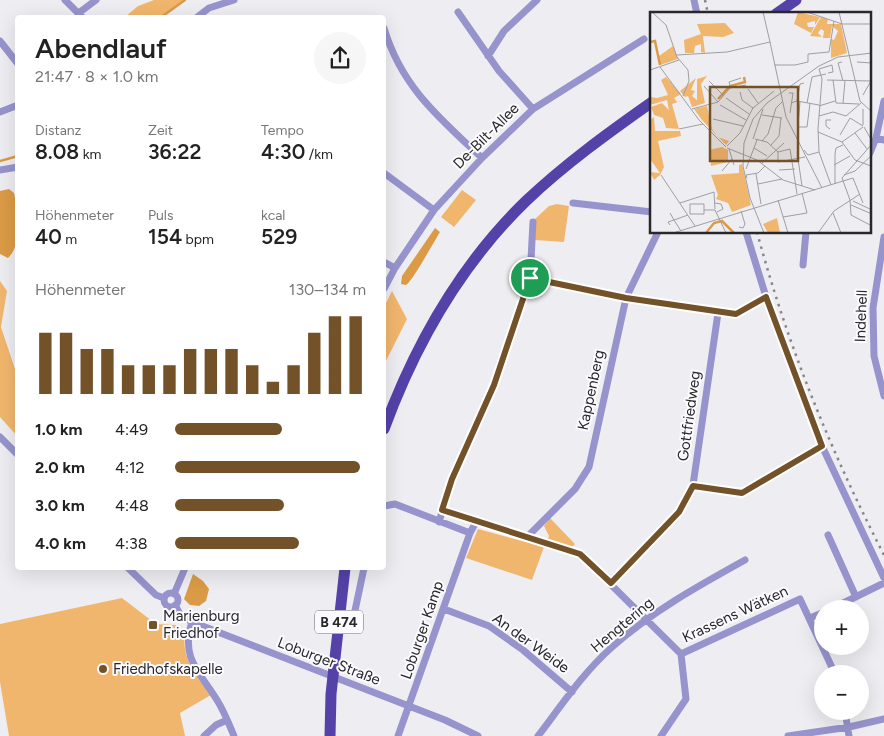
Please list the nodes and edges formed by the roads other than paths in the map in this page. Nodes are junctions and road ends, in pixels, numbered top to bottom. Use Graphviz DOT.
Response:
graph roads {
  1 [pos="65,0"];
  2 [pos="96,0"];
  3 [pos="234,0"];
  4 [pos="537,0"];
  5 [pos="796,0"];
  6 [pos="213,3"];
  7 [pos="458,12"];
  8 [pos="779,12"];
  9 [pos="82,15"];
  10 [pos="199,15"];
  11 [pos="386,34"];
  12 [pos="644,39"];
  13 [pos="0,42"];
  14 [pos="488,56"];
  15 [pos="15,60"];
  16 [pos="884,101"];
  17 [pos="650,103"];
  18 [pos="15,106"];
  19 [pos="533,108"];
  20 [pos="0,112"];
  21 [pos="876,138"];
  22 [pos="884,140"];
  23 [pos="872,148"];
  24 [pos="482,158"];
  25 [pos="15,168"];
  26 [pos="0,170"];
  27 [pos="386,174"];
  28 [pos="572,203"];
  29 [pos="434,210"];
  30 [pos="650,212"];
  31 [pos="533,222"];
  32 [pos="657,234"];
  33 [pos="747,234"];
  34 [pos="806,234"];
  35 [pos="884,237"];
  36 [pos="386,263"];
  37 [pos="803,265"];
  38 [pos="395,268"];
  39 [pos="530,278"];
  40 [pos="386,285"];
  41 [pos="766,297"];
  42 [pos="626,298"];
  43 [pos="718,313"];
  44 [pos="884,396"];
  45 [pos="386,424"];
  46 [pos="0,437"];
  47 [pos="822,446"];
  48 [pos="15,452"];
  49 [pos="693,486"];
  50 [pos="386,506"];
  51 [pos="442,510"];
  52 [pos="439,522"];
  53 [pos="476,522"];
  54 [pos="470,533"];
  55 [pos="828,535"];
  56 [pos="526,538"];
  57 [pos="745,560"];
  58 [pos="130,570"];
  59 [pos="184,570"];
  60 [pos="345,570"];
  61 [pos="364,570"];
  62 [pos="884,578"];
  63 [pos="611,583"];
  64 [pos="884,583"];
  65 [pos="174,594"];
  66 [pos="856,597"];
  67 [pos="164,598"];
  68 [pos="850,600"];
  69 [pos="175,605"];
  70 [pos="444,609"];
  71 [pos="814,616"];
  72 [pos="810,618"];
  73 [pos="646,619"];
  74 [pos="353,620"];
  75 [pos="192,622"];
  76 [pos="681,654"];
  77 [pos="831,665"];
  78 [pos="332,676"];
  79 [pos="572,692"];
  80 [pos="410,707"];
  81 [pos="884,719"];
  82 [pos="227,720"];
  83 [pos="847,720"];
  84 [pos="849,727"];
  85 [pos="204,736"];
  86 [pos="234,736"];
  87 [pos="330,736"];
  88 [pos="398,736"];
  89 [pos="478,736"];
  90 [pos="538,736"];
  91 [pos="661,736"];
  92 [pos="788,736"];
  93 [pos="850,736"];
  1 -- 9 [label="street"];
  2 -- 9 [label="street"];
  3 -- 6 [label="street"];
  4 -- 14 [label="street"];
  5 -- 8 [label="main road"];
  6 -- 10 [label="street"];
  7 -- 14 [label="street"];
  11 -- 24 [label="street"];
  12 -- 19 [label="street, De-Bilt-Allee"];
  13 -- 15 [label="street"];
  14 -- 19 [label="street"];
  16 -- 21 [label="street"];
  17 -- 45 [label="main road"];
  18 -- 20 [label="street"];
  19 -- 24 [label="street, De-Bilt-Allee"];
  21 -- 22 [label="street"];
  21 -- 23 [label="street"];
  24 -- 29 [label="street, De-Bilt-Allee"];
  25 -- 26 [label="street"];
  27 -- 29 [label="street"];
  28 -- 30 [label="street"];
  29 -- 38 [label="street, De-Bilt-Allee"];
  31 -- 39 [label="street"];
  32 -- 42 [label="street, Kappenberg"];
  33 -- 41 [label="street"];
  34 -- 37 [label="street"];
  35 -- 44 [label="street, Indehell"];
  36 -- 38 [label="street"];
  38 -- 40 [label="street, De-Bilt-Allee"];
  39 -- 42 [label="street"];
  39 -- 51 [label="street"];
  41 -- 43 [label="street"];
  41 -- 47 [label="street"];
  42 -- 43 [label="street"];
  42 -- 56 [label="street, Kappenberg"];
  43 -- 49 [label="street, Gottfriedweg"];
  46 -- 48 [label="street"];
  47 -- 49 [label="street"];
  47 -- 62 [label="street"];
  49 -- 63 [label="street, Gottfriedweg"];
  50 -- 52 [label="street"];
  51 -- 52 [label="street"];
  51 -- 53 [label="street"];
  52 -- 54 [label="street"];
  53 -- 54 [label="street, Loburger Kamp"];
  53 -- 56 [label="street"];
  54 -- 70 [label="street, Loburger Kamp"];
  55 -- 66 [label="street"];
  56 -- 63 [label="street"];
  57 -- 73 [label="street, Hengtering"];
  58 -- 67 [label="street"];
  59 -- 65 [label="street"];
  60 -- 78 [label="main road, B 474"];
  61 -- 74 [label="street"];
  63 -- 73 [label="street"];
  64 -- 66 [label="street"];
  65 -- 67 [label="street"];
  65 -- 69 [label="street"];
  66 -- 68 [label="street"];
  67 -- 69 [label="street"];
  69 -- 75 [label="street, Loburger Straße"];
  70 -- 79 [label="street, An der Weide"];
  70 -- 80 [label="street, Loburger Kamp"];
  71 -- 72 [label="street"];
  72 -- 76 [label="street, Krassens Wätken"];
  72 -- 77 [label="street"];
  73 -- 76 [label="street"];
  73 -- 79 [label="street, Hengtering"];
  75 -- 78 [label="street, Loburger Straße"];
  75 -- 82 [label="street"];
  76 -- 91 [label="street"];
  78 -- 80 [label="street, Loburger Straße"];
  78 -- 87 [label="main road, B 474"];
  79 -- 90 [label="street, Hengtering"];
  80 -- 88 [label="street, Loburger Kamp"];
  80 -- 89 [label="street, Loburger Straße"];
  81 -- 84 [label="street"];
  82 -- 85 [label="street"];
  82 -- 86 [label="street"];
  83 -- 84 [label="street"];
  84 -- 92 [label="street"];
  84 -- 93 [label="street"];
}
